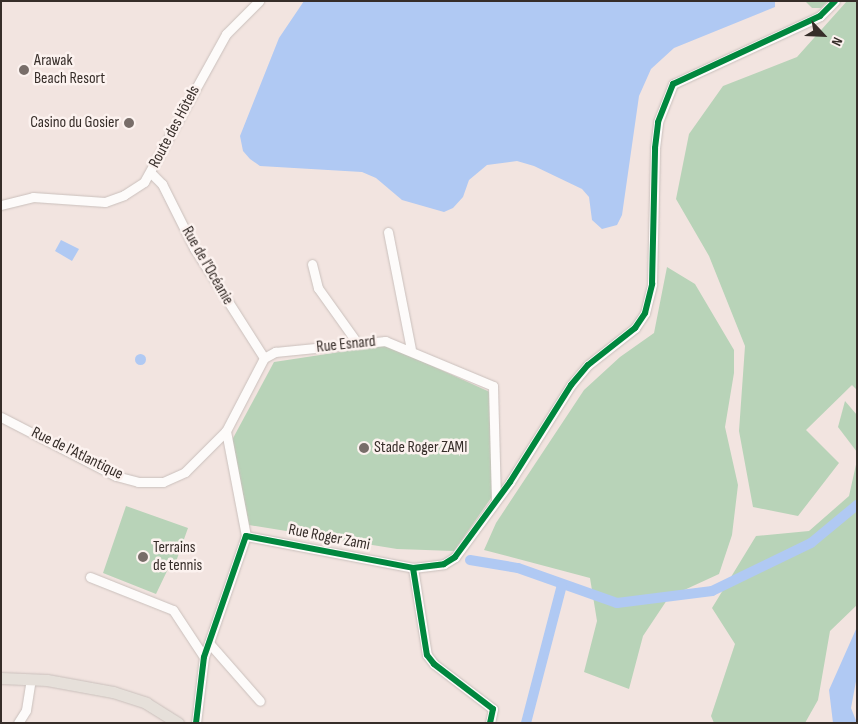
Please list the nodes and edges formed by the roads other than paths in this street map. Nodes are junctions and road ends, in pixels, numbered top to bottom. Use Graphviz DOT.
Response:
graph roads {
  1 [pos="259,1"];
  2 [pos="835,1"];
  3 [pos="151,173"];
  4 [pos="1,205"];
  5 [pos="388,232"];
  6 [pos="312,264"];
  7 [pos="358,344"];
  8 [pos="411,349"];
  9 [pos="264,358"];
  10 [pos="1,417"];
  11 [pos="226,431"];
  12 [pos="496,503"];
  13 [pos="246,536"];
  14 [pos="413,568"];
  15 [pos="90,577"];
  16 [pos="209,643"];
  17 [pos="204,657"];
  18 [pos="1,678"];
  19 [pos="31,680"];
  20 [pos="260,701"];
  21 [pos="18,723"];
  22 [pos="178,723"];
  23 [pos="196,723"];
  24 [pos="490,723"];
  1 -- 3 [label="street, Route des Hôtels"];
  2 -- 12 [label="street, Rue Roger Zami"];
  3 -- 4 [label="street, Route des Hôtels"];
  3 -- 9 [label="street, Rue de l'Océanie"];
  5 -- 8 [label="street"];
  6 -- 7 [label="street"];
  7 -- 8 [label="street, Rue Esnard"];
  7 -- 9 [label="street, Rue Esnard"];
  8 -- 12 [label="street, Rue Esnard"];
  9 -- 11 [label="street"];
  10 -- 11 [label="street, Rue de l'Atlantique"];
  11 -- 13 [label="street"];
  12 -- 14 [label="street, Rue Roger Zami"];
  13 -- 14 [label="street, Rue Roger Zami"];
  13 -- 16 [label="street"];
  14 -- 24 [label="street"];
  15 -- 17 [label="street"];
  16 -- 17 [label="street"];
  16 -- 20 [label="street"];
  17 -- 23 [label="street"];
  18 -- 19 [label="main road"];
  19 -- 21 [label="street"];
  19 -- 22 [label="main road"];
}
